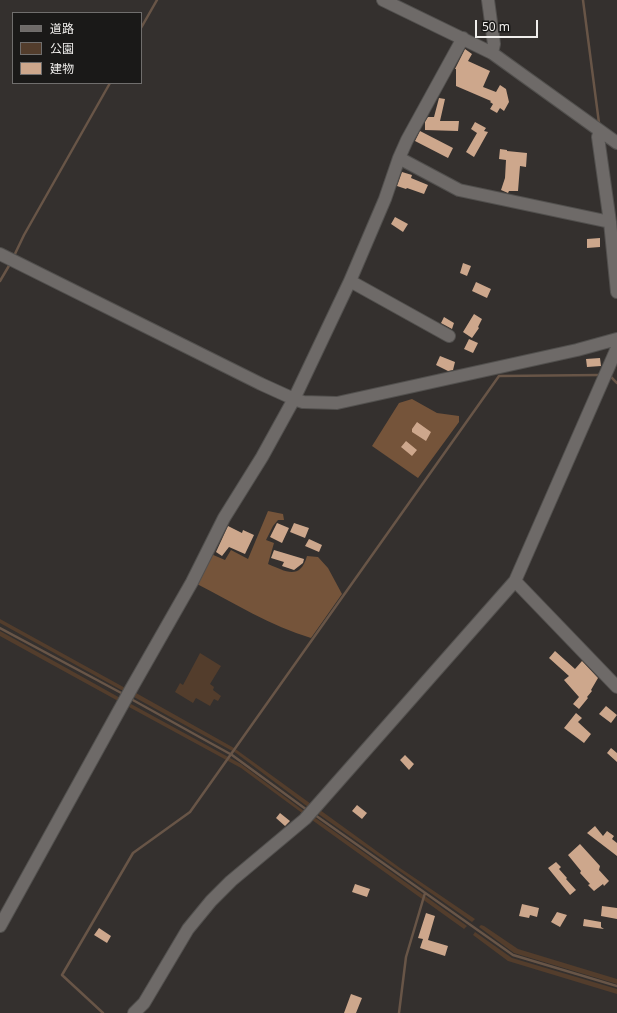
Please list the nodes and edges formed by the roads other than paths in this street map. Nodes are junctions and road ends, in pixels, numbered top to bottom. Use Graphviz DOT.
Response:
graph roads {
  1 [pos="383,0"];
  2 [pos="488,0"];
  3 [pos="463,38"];
  4 [pos="492,53"];
  5 [pos="600,131"];
  6 [pos="617,143"];
  7 [pos="398,158"];
  8 [pos="610,222"];
  9 [pos="0,254"];
  10 [pos="350,282"];
  11 [pos="617,292"];
  12 [pos="449,336"];
  13 [pos="617,339"];
  14 [pos="617,348"];
  15 [pos="294,399"];
  16 [pos="515,581"];
  17 [pos="617,687"];
  18 [pos="0,926"];
  19 [pos="134,1013"];
  1 -- 3 [label="street"];
  2 -- 4 [label="street"];
  3 -- 4 [label="street"];
  3 -- 7 [label="street"];
  4 -- 5 [label="street"];
  5 -- 6 [label="street"];
  5 -- 8 [label="street"];
  7 -- 8 [label="street"];
  7 -- 10 [label="street"];
  8 -- 11 [label="street"];
  9 -- 15 [label="street"];
  10 -- 12 [label="street"];
  10 -- 15 [label="street"];
  13 -- 15 [label="street"];
  14 -- 16 [label="street"];
  15 -- 18 [label="street"];
  16 -- 17 [label="street"];
  16 -- 19 [label="street"];
}
